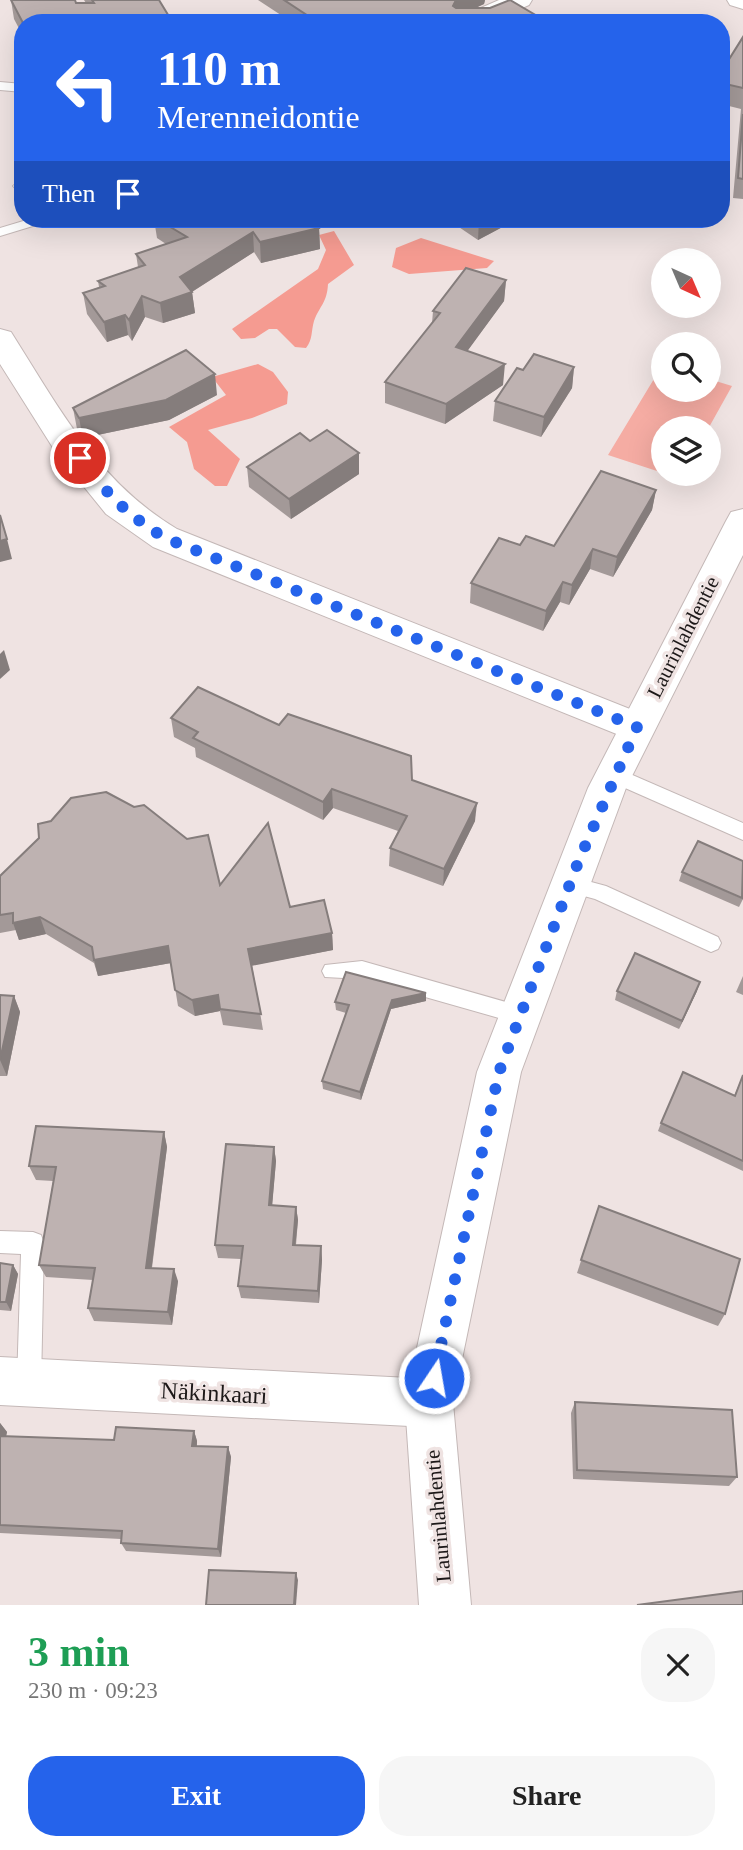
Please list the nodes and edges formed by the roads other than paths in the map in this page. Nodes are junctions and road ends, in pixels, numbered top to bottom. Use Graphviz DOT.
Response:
graph roads {
  1 [pos="520,0"];
  2 [pos="488,14"];
  3 [pos="0,339"];
  4 [pos="743,520"];
  5 [pos="637,727"];
  6 [pos="614,775"];
  7 [pos="743,832"];
  8 [pos="569,884"];
  9 [pos="711,943"];
  10 [pos="332,971"];
  11 [pos="520,1015"];
  12 [pos="0,1242"];
  13 [pos="15,1382"];
  14 [pos="429,1403"];
  15 [pos="445,1605"];
  1 -- 2 [label="street"];
  3 -- 5 [label="street"];
  4 -- 5 [label="street, Laurinlahdentie"];
  5 -- 6 [label="street, Laurinlahdentie"];
  6 -- 7 [label="lane"];
  6 -- 8 [label="street, Laurinlahdentie"];
  8 -- 9 [label="lane"];
  8 -- 11 [label="street, Laurinlahdentie"];
  10 -- 11 [label="lane"];
  11 -- 14 [label="street, Laurinlahdentie"];
  12 -- 13 [label="lane"];
  13 -- 14 [label="street, Näkinkaari"];
  14 -- 15 [label="street, Laurinlahdentie"];
}
